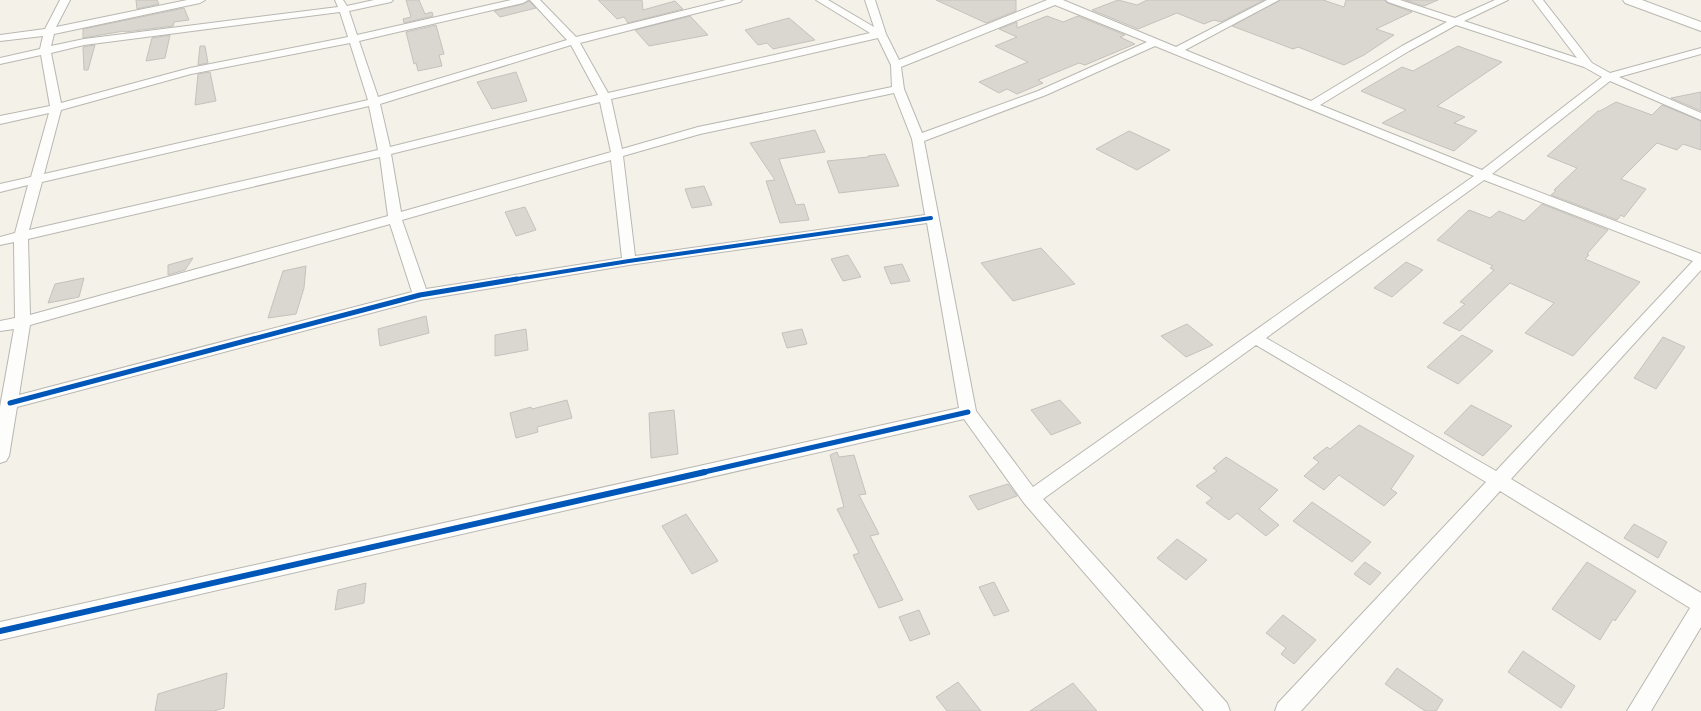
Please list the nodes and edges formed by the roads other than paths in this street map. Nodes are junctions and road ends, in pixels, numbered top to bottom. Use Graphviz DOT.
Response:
graph roads {
  1 [pos="65,0"];
  2 [pos="200,0"];
  3 [pos="388,0"];
  4 [pos="523,0"];
  5 [pos="535,0"];
  6 [pos="736,0"];
  7 [pos="821,0"];
  8 [pos="870,0"];
  9 [pos="1055,0"];
  10 [pos="1272,0"];
  11 [pos="1391,0"];
  12 [pos="1503,0"];
  13 [pos="1538,0"];
  14 [pos="1630,0"];
  15 [pos="341,4"];
  16 [pos="1454,22"];
  17 [pos="1701,27"];
  18 [pos="49,32"];
  19 [pos="879,34"];
  20 [pos="0,38"];
  21 [pos="354,39"];
  22 [pos="574,41"];
  23 [pos="1155,42"];
  24 [pos="45,50"];
  25 [pos="1176,51"];
  26 [pos="1701,51"];
  27 [pos="0,61"];
  28 [pos="896,65"];
  29 [pos="1588,65"];
  30 [pos="1609,76"];
  31 [pos="898,89"];
  32 [pos="605,97"];
  33 [pos="374,102"];
  34 [pos="1312,106"];
  35 [pos="56,108"];
  36 [pos="1701,117"];
  37 [pos="0,120"];
  38 [pos="918,139"];
  39 [pos="385,152"];
  40 [pos="617,154"];
  41 [pos="1483,175"];
  42 [pos="37,179"];
  43 [pos="0,188"];
  44 [pos="395,218"];
  45 [pos="931,218"];
  46 [pos="21,236"];
  47 [pos="0,241"];
  48 [pos="1701,260"];
  49 [pos="629,261"];
  50 [pos="420,296"];
  51 [pos="23,322"];
  52 [pos="0,326"];
  53 [pos="1255,338"];
  54 [pos="10,403"];
  55 [pos="968,412"];
  56 [pos="0,456"];
  57 [pos="1498,481"];
  58 [pos="1031,498"];
  59 [pos="1701,604"];
  60 [pos="1701,608"];
  61 [pos="0,631"];
  62 [pos="1219,711"];
  63 [pos="1286,711"];
  64 [pos="1638,711"];
  1 -- 18 [label="street"];
  2 -- 18 [label="street"];
  3 -- 15 [label="street"];
  4 -- 21 [label="street"];
  5 -- 22 [label="street"];
  6 -- 22 [label="street"];
  7 -- 19 [label="street"];
  8 -- 19 [label="street"];
  9 -- 23 [label="street"];
  9 -- 28 [label="street"];
  10 -- 25 [label="street"];
  11 -- 16 [label="street"];
  12 -- 16 [label="street"];
  13 -- 29 [label="street"];
  14 -- 17 [label="main road"];
  15 -- 21 [label="street"];
  15 -- 24 [label="street"];
  16 -- 29 [label="street"];
  16 -- 34 [label="street"];
  18 -- 20 [label="street"];
  18 -- 24 [label="street"];
  19 -- 28 [label="street"];
  19 -- 32 [label="street"];
  21 -- 33 [label="street"];
  21 -- 35 [label="street"];
  22 -- 32 [label="street"];
  22 -- 33 [label="street"];
  23 -- 25 [label="street"];
  23 -- 38 [label="street"];
  24 -- 27 [label="street"];
  24 -- 35 [label="street"];
  25 -- 34 [label="street"];
  26 -- 30 [label="street"];
  28 -- 31 [label="street"];
  29 -- 30 [label="street"];
  30 -- 36 [label="street"];
  30 -- 41 [label="street"];
  31 -- 38 [label="street"];
  31 -- 40 [label="street"];
  32 -- 39 [label="street"];
  32 -- 40 [label="street"];
  33 -- 39 [label="street"];
  33 -- 42 [label="street"];
  34 -- 41 [label="street"];
  35 -- 37 [label="street"];
  35 -- 42 [label="street"];
  38 -- 45 [label="street"];
  39 -- 44 [label="street"];
  39 -- 46 [label="street"];
  40 -- 44 [label="street"];
  40 -- 49 [label="street"];
  41 -- 48 [label="street"];
  41 -- 53 [label="street"];
  42 -- 43 [label="street"];
  42 -- 46 [label="street"];
  44 -- 50 [label="street"];
  44 -- 51 [label="street"];
  45 -- 49 [label="street"];
  45 -- 55 [label="street"];
  46 -- 47 [label="street"];
  46 -- 51 [label="street"];
  48 -- 57 [label="street"];
  49 -- 50 [label="street"];
  50 -- 54 [label="street"];
  51 -- 52 [label="street"];
  51 -- 54 [label="street"];
  53 -- 57 [label="street"];
  53 -- 58 [label="street"];
  54 -- 56 [label="street"];
  55 -- 58 [label="street"];
  55 -- 61 [label="street"];
  57 -- 59 [label="street"];
  57 -- 63 [label="street"];
  58 -- 62 [label="street"];
  60 -- 64 [label="street"];
}
